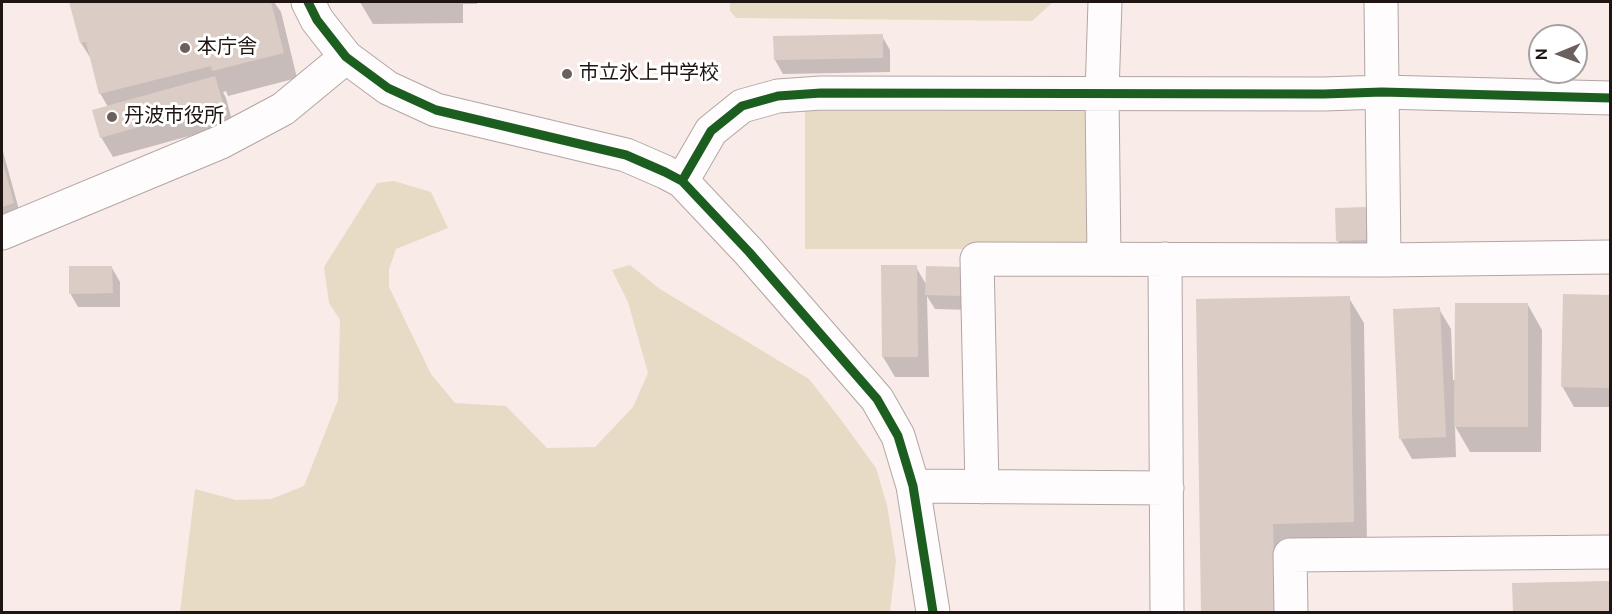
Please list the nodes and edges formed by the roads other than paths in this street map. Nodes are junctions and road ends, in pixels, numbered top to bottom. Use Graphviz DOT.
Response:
graph roads {
  1 [pos="308,2"];
  2 [pos="1105,2"];
  3 [pos="1381,2"];
  4 [pos="346,57"];
  5 [pos="1382,92"];
  6 [pos="1102,93"];
  7 [pos="1611,98"];
  8 [pos="682,181"];
  9 [pos="2,233"];
  10 [pos="1611,257"];
  11 [pos="1104,259"];
  12 [pos="1165,259"];
  13 [pos="1384,260"];
  14 [pos="914,486"];
  15 [pos="982,487"];
  16 [pos="1167,488"];
  17 [pos="1611,552"];
  18 [pos="933,612"];
  19 [pos="1167,612"];
  20 [pos="1291,612"];
  1 -- 4 [label="street"];
  2 -- 6 [label="street"];
  3 -- 5 [label="street"];
  4 -- 8 [label="street"];
  4 -- 9 [label="street"];
  5 -- 6 [label="street"];
  5 -- 7 [label="street"];
  5 -- 13 [label="street"];
  6 -- 8 [label="street"];
  6 -- 11 [label="street"];
  8 -- 14 [label="street"];
  10 -- 13 [label="street"];
  11 -- 12 [label="street"];
  11 -- 15 [label="street"];
  12 -- 13 [label="street"];
  12 -- 16 [label="street"];
  14 -- 15 [label="street"];
  14 -- 18 [label="street"];
  15 -- 16 [label="street"];
  16 -- 19 [label="street"];
  17 -- 20 [label="street"];
}
